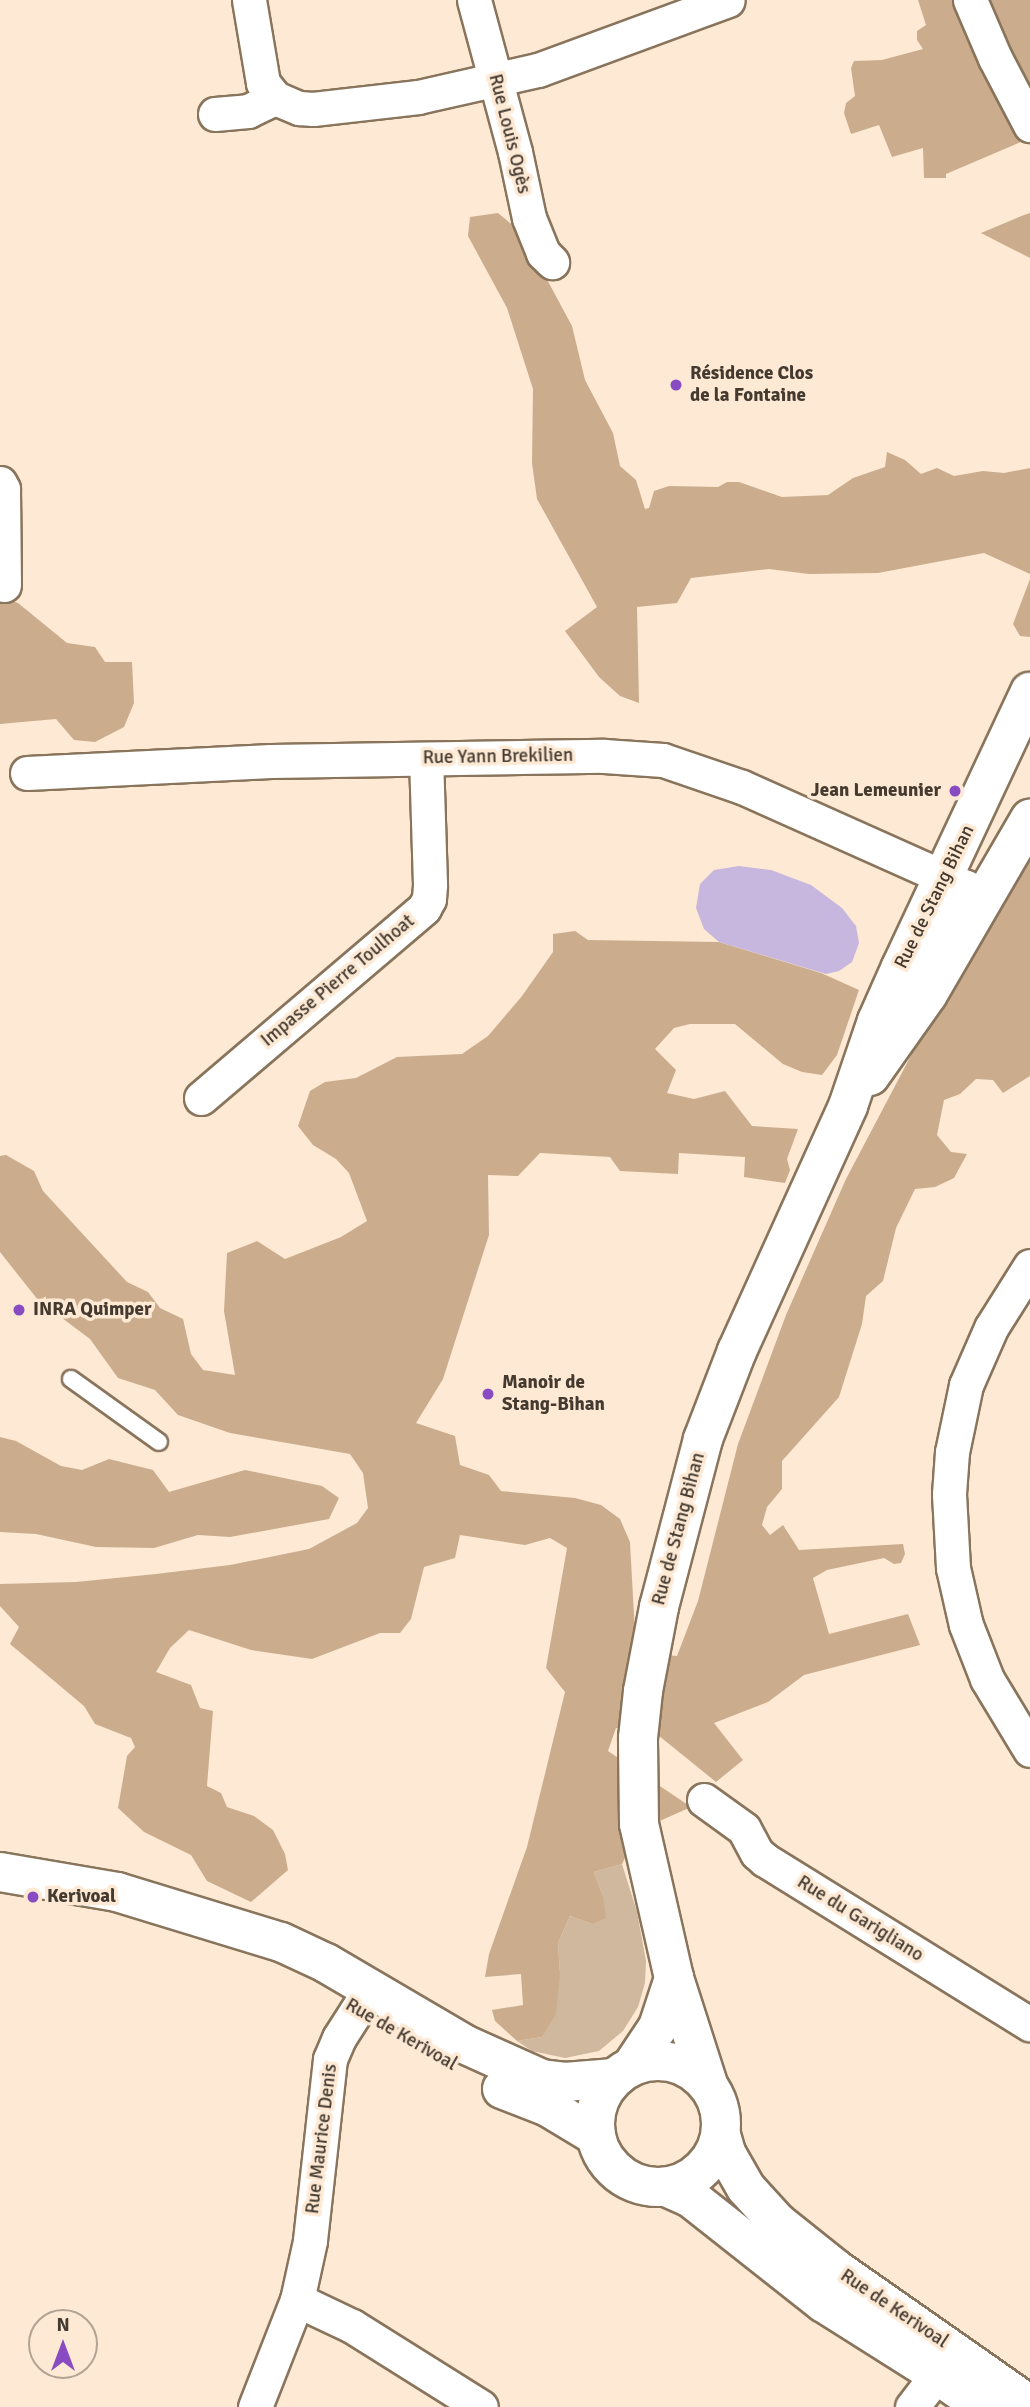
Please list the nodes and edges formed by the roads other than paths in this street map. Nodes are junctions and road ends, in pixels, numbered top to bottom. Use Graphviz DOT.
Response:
graph roads {
  1 [pos="248,0"];
  2 [pos="474,0"];
  3 [pos="728,0"];
  4 [pos="970,0"];
  5 [pos="496,81"];
  6 [pos="275,98"];
  7 [pos="215,114"];
  8 [pos="1030,125"];
  9 [pos="552,262"];
  10 [pos="0,483"];
  11 [pos="3,580"];
  12 [pos="1027,706"];
  13 [pos="426,759"];
  14 [pos="27,773"];
  15 [pos="1030,819"];
  16 [pos="944,877"];
  17 [pos="928,994"];
  18 [pos="201,1098"];
  19 [pos="848,1106"];
  20 [pos="1030,1266"];
  21 [pos="71,1378"];
  22 [pos="159,1442"];
  23 [pos="1030,1750"];
  24 [pos="704,1800"];
  25 [pos="0,1872"];
  26 [pos="674,1978"];
  27 [pos="363,1998"];
  28 [pos="1030,2024"];
  29 [pos="623,2072"];
  30 [pos="708,2084"];
  31 [pos="721,2135"];
  32 [pos="596,2136"];
  33 [pos="666,2187"];
  34 [pos="297,2300"];
  35 [pos="946,2362"];
  36 [pos="1030,2405"];
  37 [pos="255,2407"];
  38 [pos="481,2407"];
  39 [pos="912,2407"];
  40 [pos="983,2407"];
  1 -- 6 [label="street"];
  2 -- 5 [label="street, Rue Louis Ogès"];
  3 -- 5 [label="street"];
  4 -- 8 [label="street"];
  5 -- 6 [label="street"];
  5 -- 9 [label="street, Rue Louis Ogès"];
  6 -- 7 [label="street"];
  10 -- 11 [label="street"];
  12 -- 16 [label="street, Rue de Stang Bihan"];
  13 -- 14 [label="street, Rue Yann Brekilien"];
  13 -- 16 [label="street, Rue Yann Brekilien"];
  13 -- 18 [label="street, Impasse Pierre Toulhoat"];
  15 -- 17 [label="street, Rue de Stang Bihan"];
  16 -- 17 [label="street"];
  16 -- 19 [label="street, Rue de Stang Bihan"];
  17 -- 19 [label="street, Rue de Stang Bihan"];
  19 -- 26 [label="street, Rue de Stang Bihan"];
  20 -- 23 [label="street"];
  21 -- 22 [label="lane"];
  24 -- 28 [label="street, Rue du Garigliano"];
  25 -- 27 [label="street, Rue de Kerivoal"];
  26 -- 29 [label="street"];
  26 -- 30 [label="street, Rue de Stang Bihan"];
  27 -- 29 [label="street, Rue de Kerivoal"];
  27 -- 32 [label="street, Rue de Kerivoal"];
  27 -- 34 [label="street, Rue Maurice Denis"];
  29 -- 30 [label="street"];
  29 -- 32 [label="street"];
  30 -- 31 [label="street"];
  31 -- 33 [label="street"];
  31 -- 35 [label="street, Rue de Kerivoal"];
  32 -- 33 [label="street"];
  33 -- 35 [label="street, Rue de Kerivoal"];
  34 -- 37 [label="street, Rue Maurice Denis"];
  34 -- 38 [label="street"];
  35 -- 36 [label="street, Rue de Kerivoal"];
  35 -- 39 [label="street"];
  35 -- 40 [label="street, Rue de Kerivoal"];
}
